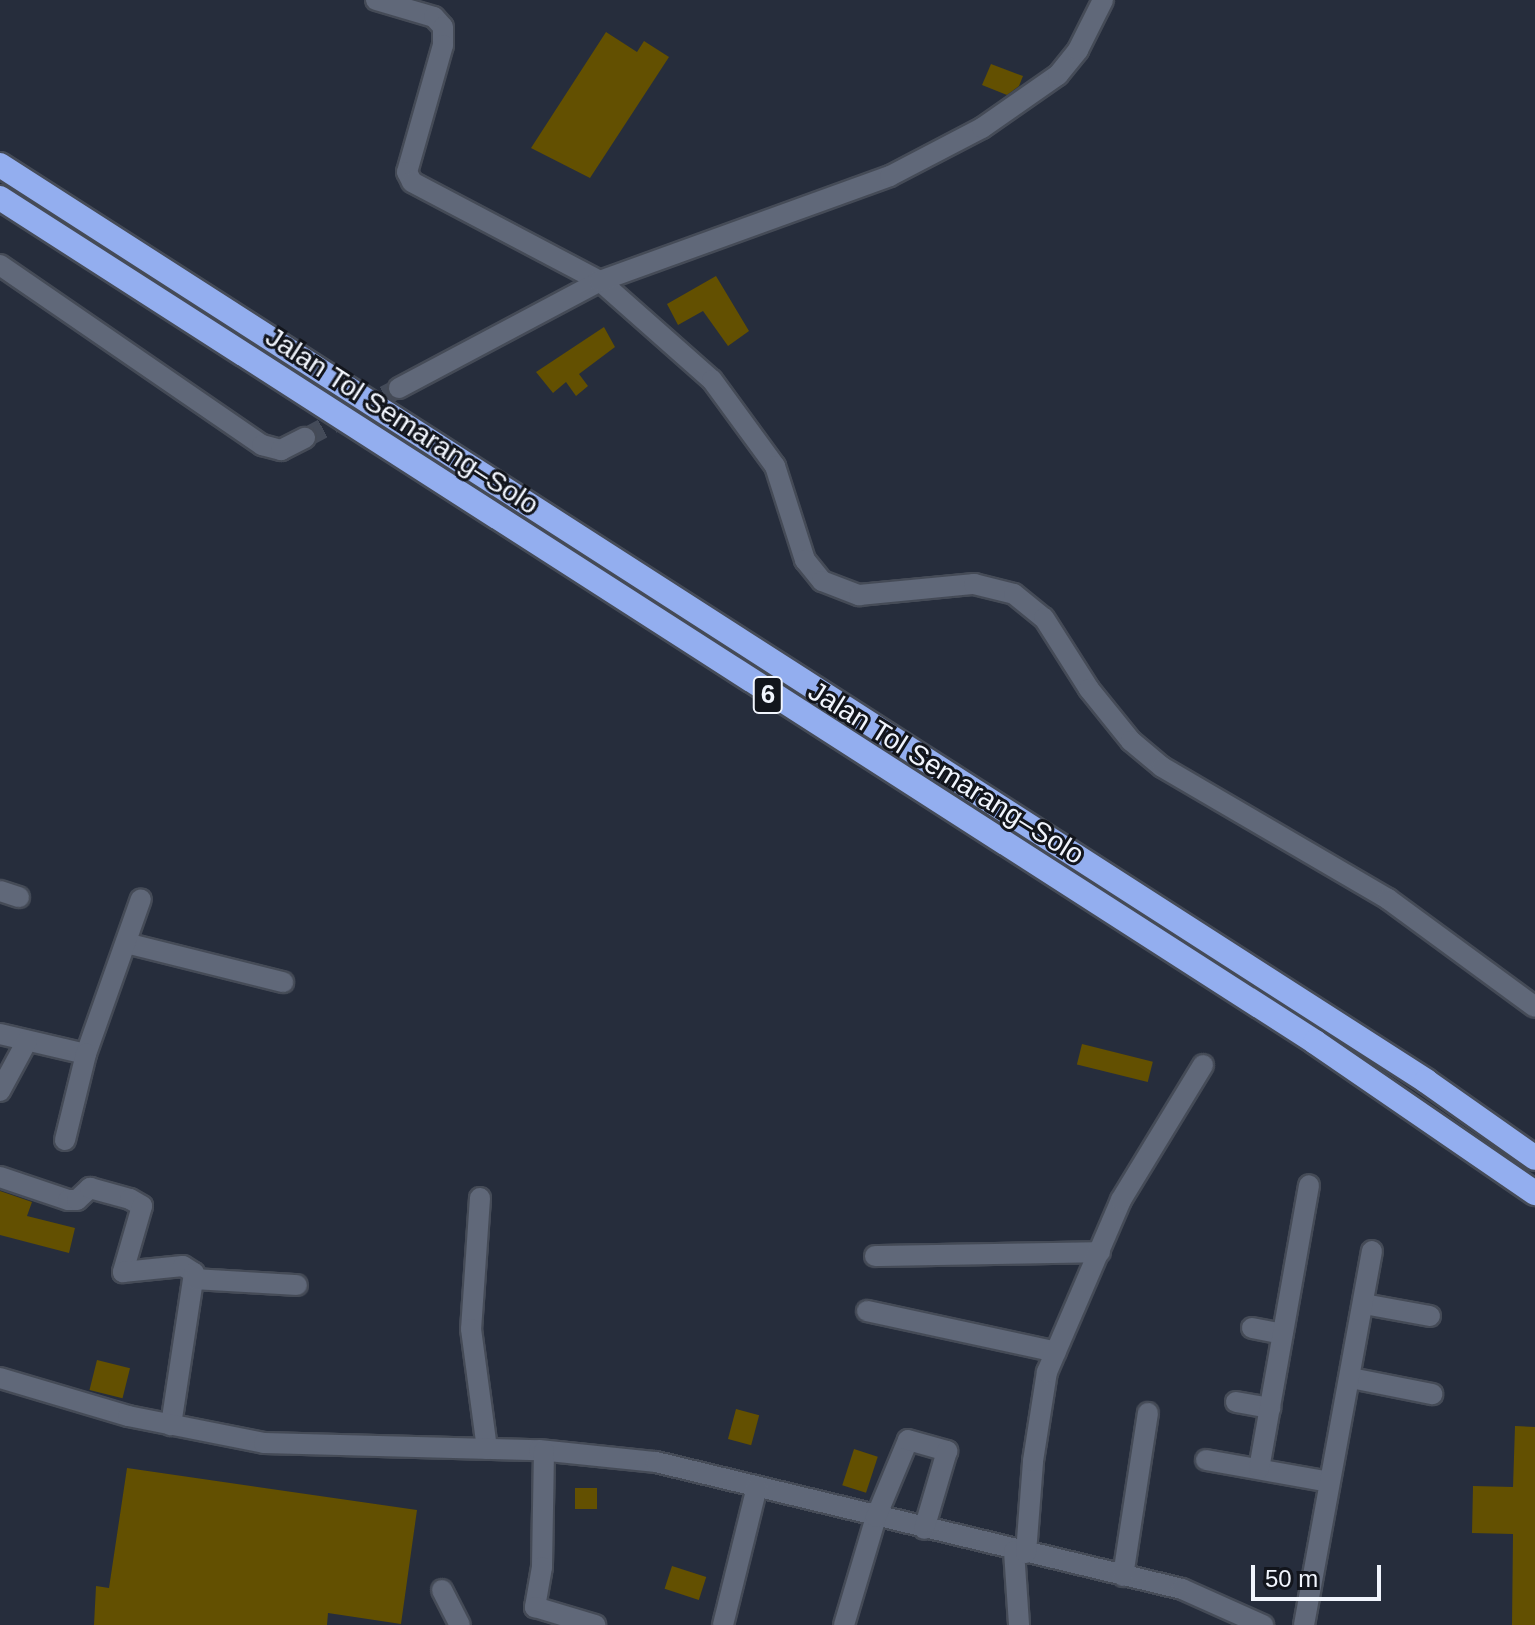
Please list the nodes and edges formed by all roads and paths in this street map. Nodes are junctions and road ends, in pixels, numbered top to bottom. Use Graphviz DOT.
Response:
graph roads {
  1 [pos="376,0"];
  2 [pos="1103,0"];
  3 [pos="0,165"];
  4 [pos="0,198"];
  5 [pos="1,268"];
  6 [pos="600,281"];
  7 [pos="399,388"];
  8 [pos="305,438"];
  9 [pos="141,899"];
  10 [pos="126,943"];
  11 [pos="283,982"];
  12 [pos="1535,1007"];
  13 [pos="0,1034"];
  14 [pos="27,1041"];
  15 [pos="86,1054"];
  16 [pos="1203,1065"];
  17 [pos="0,1091"];
  18 [pos="65,1140"];
  19 [pos="1535,1158"];
  20 [pos="0,1177"];
  21 [pos="1309,1185"];
  22 [pos="1535,1193"];
  23 [pos="480,1198"];
  24 [pos="1372,1251"];
  25 [pos="1100,1252"];
  26 [pos="875,1256"];
  27 [pos="195,1279"];
  28 [pos="297,1285"];
  29 [pos="1364,1304"];
  30 [pos="867,1311"];
  31 [pos="1430,1316"];
  32 [pos="1252,1328"];
  33 [pos="1282,1334"];
  34 [pos="1056,1352"];
  35 [pos="0,1378"];
  36 [pos="1351,1378"];
  37 [pos="1432,1394"];
  38 [pos="1236,1402"];
  39 [pos="1270,1408"];
  40 [pos="1148,1413"];
  41 [pos="171,1425"];
  42 [pos="487,1449"];
  43 [pos="544,1451"];
  44 [pos="1206,1460"];
  45 [pos="1259,1469"];
  46 [pos="1329,1482"];
  47 [pos="757,1487"];
  48 [pos="876,1517"];
  49 [pos="924,1529"];
  50 [pos="1020,1552"];
  51 [pos="1123,1576"];
  52 [pos="442,1590"];
  53 [pos="460,1625"];
  54 [pos="595,1625"];
  55 [pos="723,1625"];
  56 [pos="844,1625"];
  57 [pos="1019,1625"];
  58 [pos="1263,1625"];
  59 [pos="1304,1625"];
  1 -- 6 [label="street"];
  2 -- 6 [label="street"];
  3 -- 19 [label="highway, Jalan Tol Semarang–Solo / 6"];
  4 -- 22 [label="highway, Jalan Tol Semarang–Solo / 6"];
  5 -- 8 [label="street"];
  6 -- 7 [label="street"];
  6 -- 12 [label="street"];
  9 -- 10 [label="street"];
  10 -- 11 [label="street"];
  10 -- 15 [label="street"];
  13 -- 14 [label="street"];
  14 -- 15 [label="street"];
  14 -- 17 [label="street"];
  15 -- 18 [label="street"];
  16 -- 25 [label="street"];
  20 -- 27 [label="street"];
  21 -- 33 [label="street"];
  23 -- 42 [label="street"];
  24 -- 29 [label="street"];
  25 -- 26 [label="street"];
  25 -- 34 [label="street"];
  27 -- 28 [label="street"];
  27 -- 41 [label="street"];
  29 -- 31 [label="street"];
  29 -- 36 [label="street"];
  30 -- 34 [label="street"];
  32 -- 33 [label="street"];
  33 -- 39 [label="street"];
  34 -- 50 [label="street"];
  35 -- 41 [label="street"];
  36 -- 37 [label="street"];
  36 -- 46 [label="street"];
  38 -- 39 [label="street"];
  39 -- 45 [label="street"];
  40 -- 51 [label="street"];
  41 -- 42 [label="street"];
  42 -- 43 [label="street"];
  43 -- 47 [label="street"];
  43 -- 54 [label="street"];
  44 -- 45 [label="street"];
  45 -- 46 [label="street"];
  46 -- 59 [label="street"];
  47 -- 48 [label="street"];
  47 -- 55 [label="street"];
  48 -- 49 [label="street"];
  48 -- 49 [label="street"];
  48 -- 56 [label="street"];
  49 -- 50 [label="street"];
  50 -- 51 [label="street"];
  50 -- 57 [label="street"];
  51 -- 58 [label="street"];
  52 -- 53 [label="street"];
}
